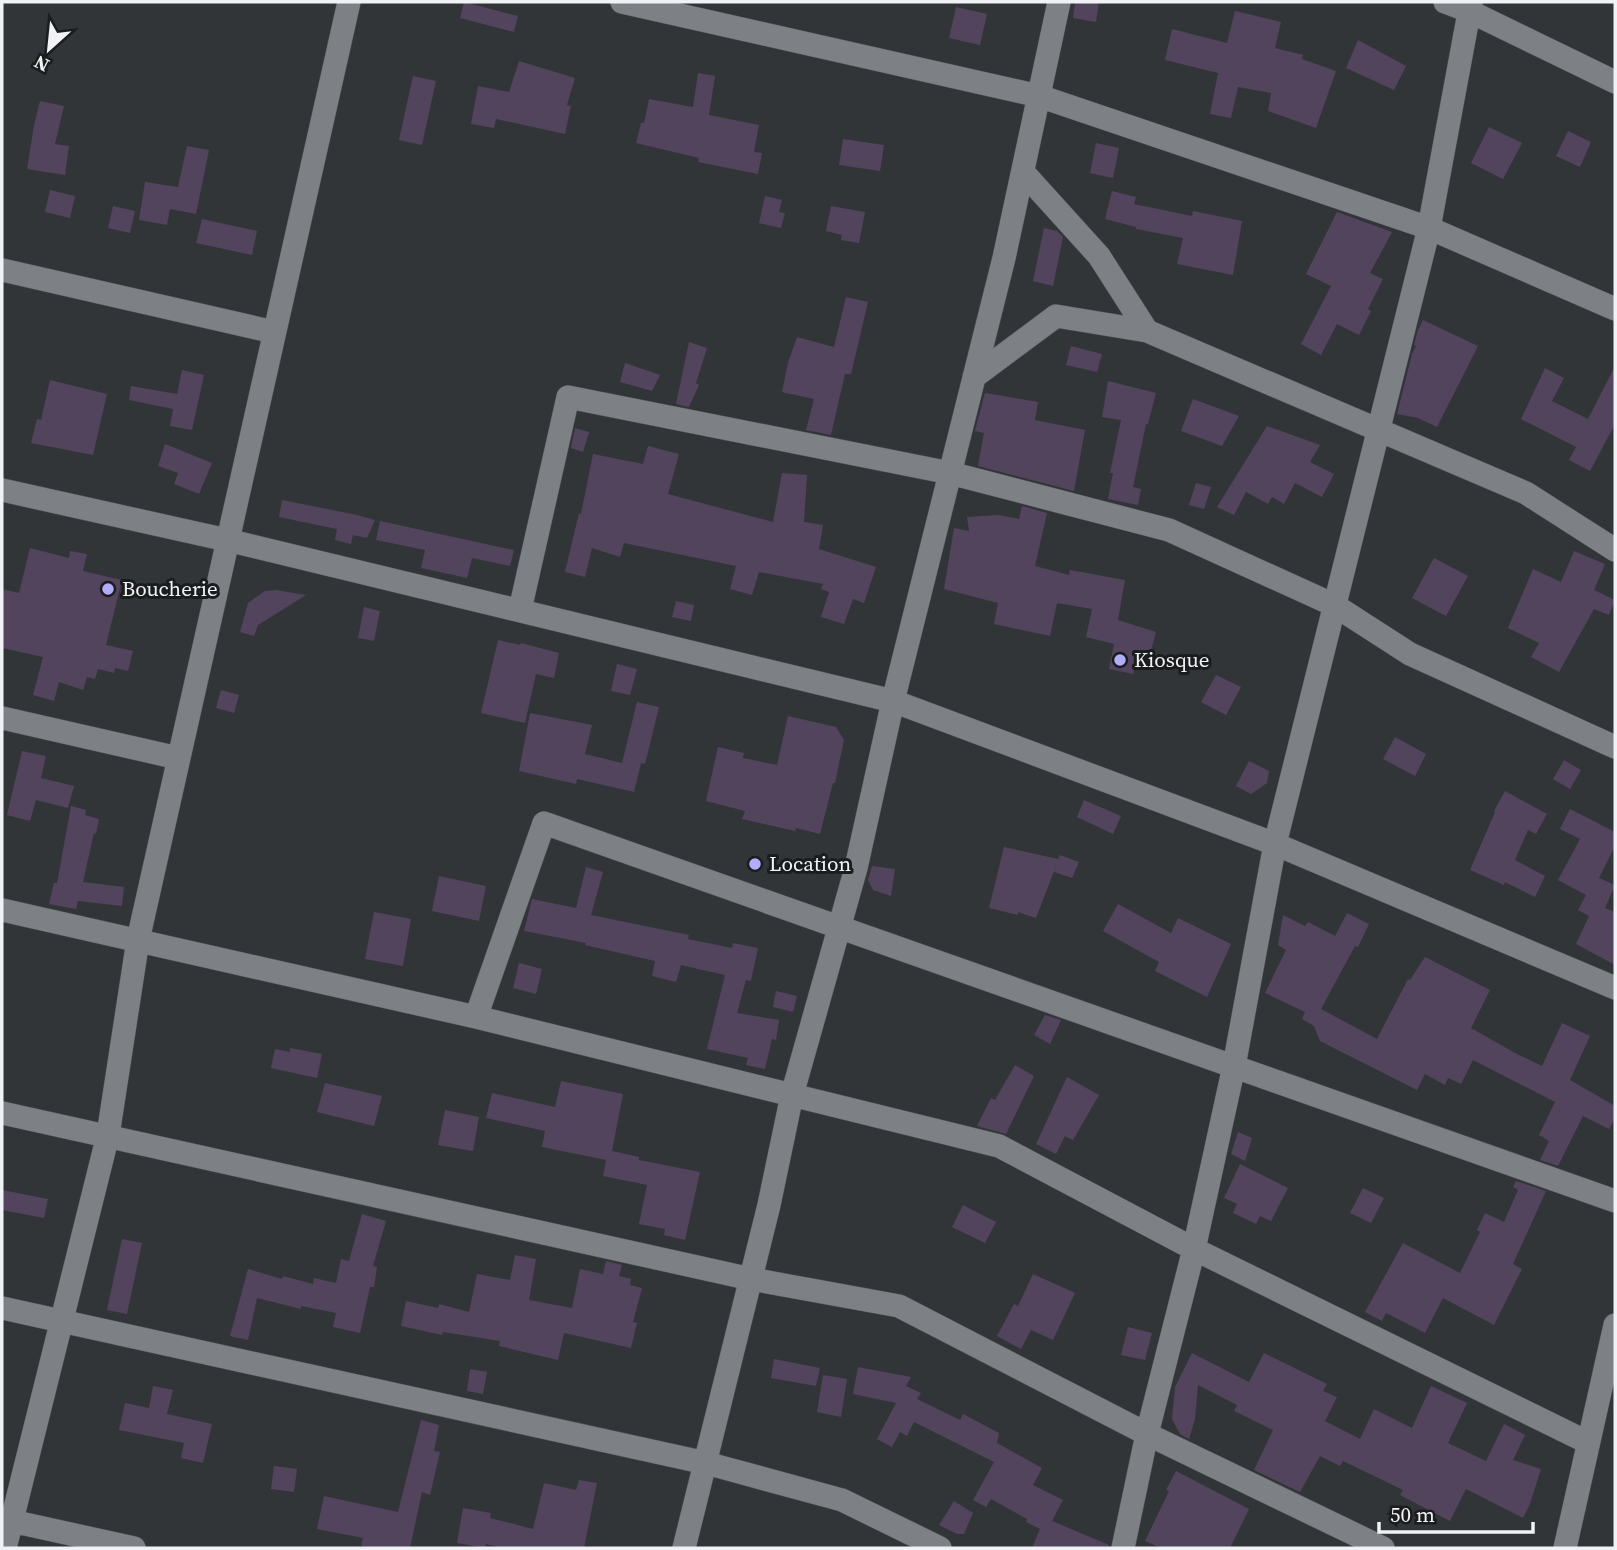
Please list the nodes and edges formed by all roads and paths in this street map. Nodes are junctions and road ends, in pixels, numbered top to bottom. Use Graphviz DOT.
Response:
graph roads {
  1 [pos="349,2"];
  2 [pos="622,2"];
  3 [pos="1059,2"];
  4 [pos="1444,2"];
  5 [pos="1470,6"];
  6 [pos="1615,82"];
  7 [pos="1039,96"];
  8 [pos="1023,172"];
  9 [pos="1429,228"];
  10 [pos="2,270"];
  11 [pos="1615,309"];
  12 [pos="1147,331"];
  13 [pos="274,332"];
  14 [pos="974,377"];
  15 [pos="1379,429"];
  16 [pos="950,473"];
  17 [pos="2,490"];
  18 [pos="228,540"];
  19 [pos="1615,550"];
  20 [pos="1334,605"];
  21 [pos="520,610"];
  22 [pos="893,701"];
  23 [pos="2,718"];
  24 [pos="1615,747"];
  25 [pos="178,758"];
  26 [pos="1275,844"];
  27 [pos="2,910"];
  28 [pos="839,927"];
  29 [pos="138,940"];
  30 [pos="1615,988"];
  31 [pos="476,1017"];
  32 [pos="1234,1066"];
  33 [pos="792,1095"];
  34 [pos="2,1113"];
  35 [pos="108,1135"];
  36 [pos="1615,1201"];
  37 [pos="1194,1249"];
  38 [pos="751,1279"];
  39 [pos="2,1308"];
  40 [pos="60,1321"];
  41 [pos="1615,1325"];
  42 [pos="1147,1434"];
  43 [pos="1587,1442"];
  44 [pos="706,1463"];
  45 [pos="6,1520"];
  46 [pos="5,1548"];
  47 [pos="134,1548"];
  48 [pos="684,1548"];
  49 [pos="940,1548"];
  50 [pos="1123,1548"];
  51 [pos="1383,1548"];
  52 [pos="1565,1548"];
  1 -- 13 [label="street"];
  2 -- 7 [label="street"];
  3 -- 7 [label="street"];
  4 -- 5 [label="street"];
  5 -- 6 [label="street"];
  5 -- 9 [label="street"];
  7 -- 8 [label="street"];
  7 -- 9 [label="street"];
  8 -- 12 [label="street"];
  8 -- 14 [label="street"];
  9 -- 11 [label="street"];
  9 -- 15 [label="street"];
  10 -- 13 [label="street"];
  12 -- 14 [label="street"];
  12 -- 15 [label="street"];
  13 -- 18 [label="street"];
  14 -- 16 [label="street"];
  15 -- 19 [label="street"];
  15 -- 20 [label="street"];
  16 -- 20 [label="street"];
  16 -- 21 [label="street"];
  16 -- 22 [label="street"];
  17 -- 18 [label="street"];
  18 -- 21 [label="street"];
  18 -- 25 [label="street"];
  20 -- 24 [label="street"];
  20 -- 26 [label="street"];
  21 -- 22 [label="street"];
  22 -- 26 [label="street"];
  22 -- 28 [label="street"];
  23 -- 25 [label="street"];
  25 -- 29 [label="street"];
  26 -- 30 [label="street"];
  26 -- 32 [label="street"];
  27 -- 29 [label="street"];
  28 -- 31 [label="street"];
  28 -- 32 [label="street"];
  28 -- 33 [label="street"];
  29 -- 31 [label="street"];
  29 -- 35 [label="street"];
  31 -- 33 [label="street"];
  32 -- 36 [label="street"];
  32 -- 37 [label="street"];
  33 -- 37 [label="street"];
  33 -- 38 [label="street"];
  34 -- 35 [label="street"];
  35 -- 38 [label="street"];
  35 -- 40 [label="street"];
  37 -- 42 [label="street"];
  37 -- 43 [label="street"];
  38 -- 42 [label="street"];
  38 -- 44 [label="street"];
  39 -- 40 [label="street"];
  40 -- 44 [label="street"];
  40 -- 45 [label="street"];
  41 -- 43 [label="street"];
  42 -- 50 [label="street"];
  42 -- 51 [label="street"];
  43 -- 52 [label="street"];
  44 -- 48 [label="street"];
  44 -- 49 [label="street"];
  45 -- 46 [label="street"];
  45 -- 47 [label="street"];
}
